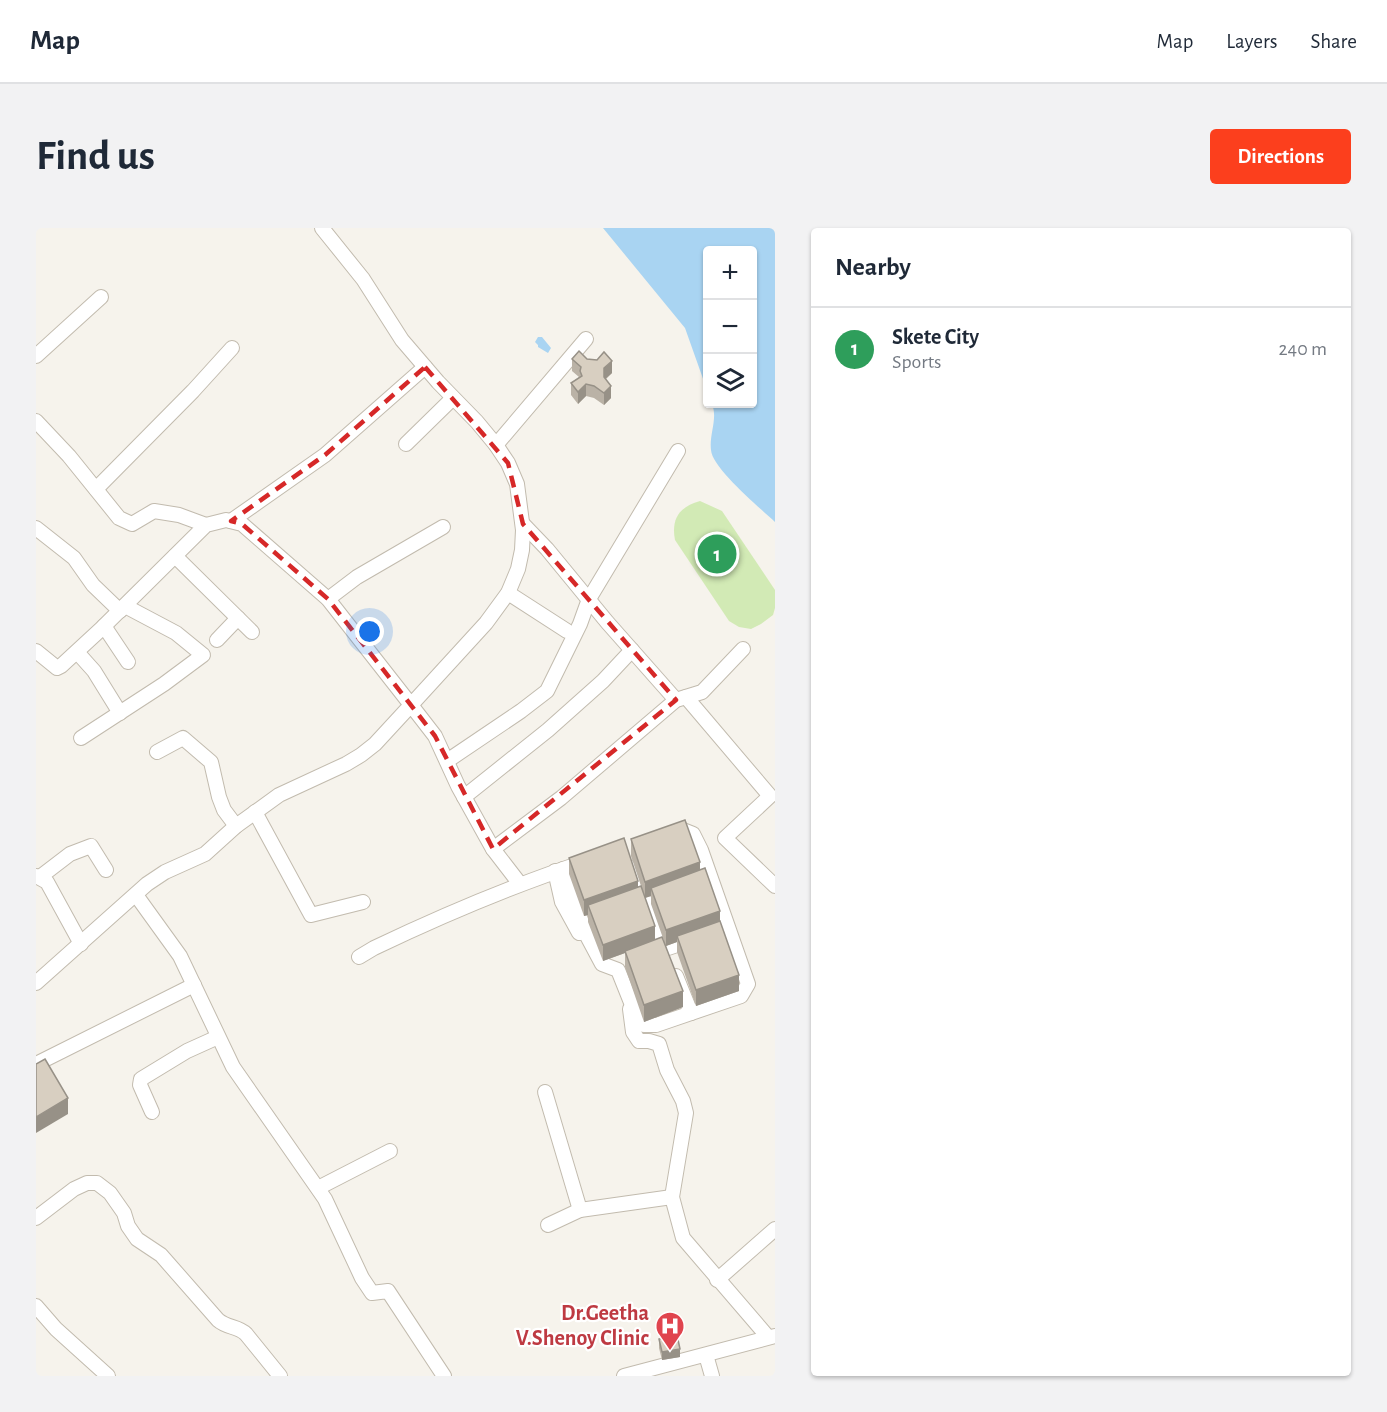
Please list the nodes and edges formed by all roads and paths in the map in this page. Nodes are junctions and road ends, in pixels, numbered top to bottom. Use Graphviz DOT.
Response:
graph roads {
  1 [pos="322,228"];
  2 [pos="101,297"];
  3 [pos="586,339"];
  4 [pos="232,348"];
  5 [pos="36,356"];
  6 [pos="425,367"];
  7 [pos="453,398"];
  8 [pos="36,422"];
  9 [pos="406,444"];
  10 [pos="496,445"];
  11 [pos="678,451"];
  12 [pos="96,489"];
  13 [pos="231,521"];
  14 [pos="522,524"];
  15 [pos="206,525"];
  16 [pos="443,526"];
  17 [pos="36,528"];
  18 [pos="174,556"];
  19 [pos="508,593"];
  20 [pos="328,599"];
  21 [pos="588,599"];
  22 [pos="122,608"];
  23 [pos="238,618"];
  24 [pos="104,626"];
  25 [pos="567,631"];
  26 [pos="252,632"];
  27 [pos="217,640"];
  28 [pos="743,649"];
  29 [pos="632,650"];
  30 [pos="36,651"];
  31 [pos="77,652"];
  32 [pos="128,662"];
  33 [pos="681,699"];
  34 [pos="411,705"];
  35 [pos="120,712"];
  36 [pos="81,738"];
  37 [pos="157,752"];
  38 [pos="447,761"];
  39 [pos="464,797"];
  40 [pos="255,812"];
  41 [pos="236,826"];
  42 [pos="663,836"];
  43 [pos="493,849"];
  44 [pos="603,855"];
  45 [pos="628,859"];
  46 [pos="106,870"];
  47 [pos="559,870"];
  48 [pos="38,876"];
  49 [pos="520,884"];
  50 [pos="775,886"];
  51 [pos="136,895"];
  52 [pos="363,902"];
  53 [pos="718,931"];
  54 [pos="81,944"];
  55 [pos="660,951"];
  56 [pos="359,957"];
  57 [pos="633,960"];
  58 [pos="611,966"];
  59 [pos="36,983"];
  60 [pos="194,985"];
  61 [pos="691,1013"];
  62 [pos="218,1037"];
  63 [pos="36,1064"];
  64 [pos="545,1092"];
  65 [pos="152,1112"];
  66 [pos="390,1151"];
  67 [pos="318,1188"];
  68 [pos="672,1197"];
  69 [pos="580,1210"];
  70 [pos="36,1218"];
  71 [pos="548,1225"];
  72 [pos="775,1229"];
  73 [pos="717,1280"];
  74 [pos="36,1306"];
  75 [pos="772,1337"];
  76 [pos="706,1355"];
  77 [pos="108,1376"];
  78 [pos="280,1376"];
  79 [pos="444,1376"];
  80 [pos="624,1376"];
  81 [pos="712,1376"];
  1 -- 6 [label="street"];
  2 -- 5 [label="street"];
  3 -- 10 [label="street"];
  4 -- 12 [label="street"];
  6 -- 7 [label="street"];
  6 -- 13 [label="street"];
  7 -- 9 [label="street"];
  7 -- 10 [label="street"];
  8 -- 12 [label="street"];
  10 -- 14 [label="street"];
  11 -- 21 [label="street"];
  12 -- 15 [label="street"];
  13 -- 15 [label="street"];
  13 -- 20 [label="street"];
  14 -- 19 [label="street"];
  14 -- 21 [label="street"];
  15 -- 18 [label="street"];
  16 -- 20 [label="street"];
  17 -- 22 [label="street"];
  18 -- 22 [label="street"];
  18 -- 23 [label="street"];
  19 -- 25 [label="street"];
  19 -- 34 [label="street"];
  20 -- 34 [label="street"];
  21 -- 29 [label="street"];
  21 -- 38 [label="street"];
  22 -- 24 [label="street"];
  22 -- 35 [label="street"];
  23 -- 26 [label="street"];
  23 -- 27 [label="street"];
  24 -- 31 [label="street"];
  24 -- 32 [label="street"];
  28 -- 33 [label="street"];
  29 -- 33 [label="street"];
  29 -- 39 [label="street"];
  30 -- 31 [label="street"];
  31 -- 35 [label="street"];
  33 -- 43 [label="street"];
  33 -- 50 [label="street"];
  34 -- 38 [label="street"];
  34 -- 40 [label="street"];
  35 -- 36 [label="street"];
  37 -- 41 [label="street"];
  38 -- 39 [label="street"];
  39 -- 43 [label="street"];
  40 -- 41 [label="street"];
  40 -- 52 [label="street"];
  41 -- 51 [label="street"];
  42 -- 53 [label="street"];
  43 -- 49 [label="street"];
  44 -- 47 [label="street"];
  45 -- 55 [label="street"];
  46 -- 48 [label="street"];
  47 -- 49 [label="street"];
  47 -- 58 [label="street"];
  47 -- 68 [label="street"];
  48 -- 54 [label="street"];
  49 -- 56 [label="street"];
  51 -- 54 [label="street"];
  51 -- 60 [label="street"];
  53 -- 55 [label="street"];
  53 -- 61 [label="street"];
  54 -- 59 [label="street"];
  55 -- 61 [label="street"];
  57 -- 58 [label="street"];
  58 -- 61 [label="street"];
  60 -- 62 [label="street"];
  60 -- 63 [label="street"];
  62 -- 65 [label="street"];
  62 -- 67 [label="street"];
  64 -- 69 [label="street"];
  66 -- 67 [label="street"];
  67 -- 79 [label="street"];
  68 -- 69 [label="street"];
  68 -- 73 [label="street"];
  69 -- 71 [label="street"];
  70 -- 78 [label="street"];
  72 -- 73 [label="street"];
  73 -- 75 [label="street"];
  74 -- 77 [label="street"];
  75 -- 76 [label="street"];
  76 -- 80 [label="street"];
  76 -- 81 [label="street"];
}
